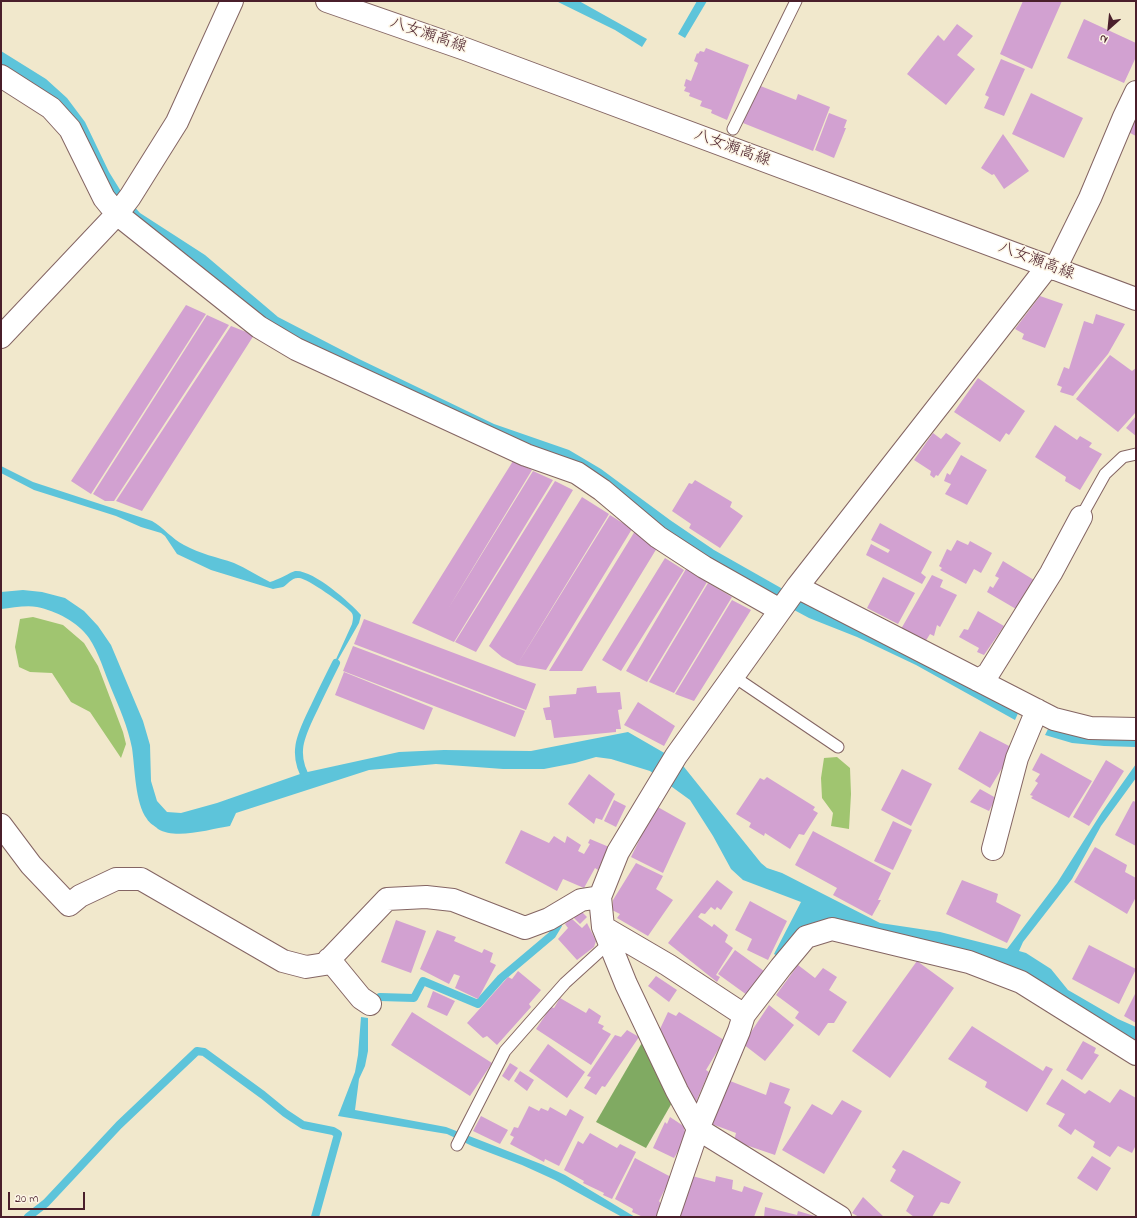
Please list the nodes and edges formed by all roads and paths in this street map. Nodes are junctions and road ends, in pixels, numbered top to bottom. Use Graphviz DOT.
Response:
graph roads {
  1 [pos="232,1"];
  2 [pos="327,1"];
  3 [pos="796,1"];
  4 [pos="1,76"];
  5 [pos="1136,92"];
  6 [pos="733,129"];
  7 [pos="122,207"];
  8 [pos="1052,267"];
  9 [pos="1136,299"];
  10 [pos="1,337"];
  11 [pos="1136,454"];
  12 [pos="1081,517"];
  13 [pos="788,599"];
  14 [pos="733,676"];
  15 [pos="978,680"];
  16 [pos="1037,710"];
  17 [pos="1136,729"];
  18 [pos="838,747"];
  19 [pos="1,825"];
  20 [pos="993,849"];
  21 [pos="600,897"];
  22 [pos="606,935"];
  23 [pos="329,960"];
  24 [pos="370,1004"];
  25 [pos="744,1015"];
  26 [pos="1136,1054"];
  27 [pos="698,1129"];
  28 [pos="458,1143"];
  29 [pos="668,1217"];
  30 [pos="840,1217"];
  1 -- 7 [label="street"];
  2 -- 8 [label="street, 八女瀬高線"];
  3 -- 6 [label="lane"];
  4 -- 7 [label="street"];
  5 -- 8 [label="street"];
  7 -- 10 [label="street"];
  7 -- 13 [label="street"];
  8 -- 9 [label="street, 八女瀬高線"];
  8 -- 13 [label="street"];
  11 -- 12 [label="lane"];
  12 -- 15 [label="street"];
  13 -- 14 [label="street"];
  13 -- 15 [label="street"];
  14 -- 18 [label="lane"];
  14 -- 21 [label="street"];
  15 -- 16 [label="street"];
  16 -- 17 [label="street"];
  16 -- 20 [label="street"];
  19 -- 23 [label="street"];
  21 -- 22 [label="street"];
  21 -- 23 [label="street"];
  22 -- 25 [label="street"];
  22 -- 27 [label="street"];
  22 -- 28 [label="lane"];
  23 -- 24 [label="street"];
  25 -- 26 [label="street"];
  25 -- 27 [label="street"];
  27 -- 29 [label="street"];
  27 -- 30 [label="street"];
}
